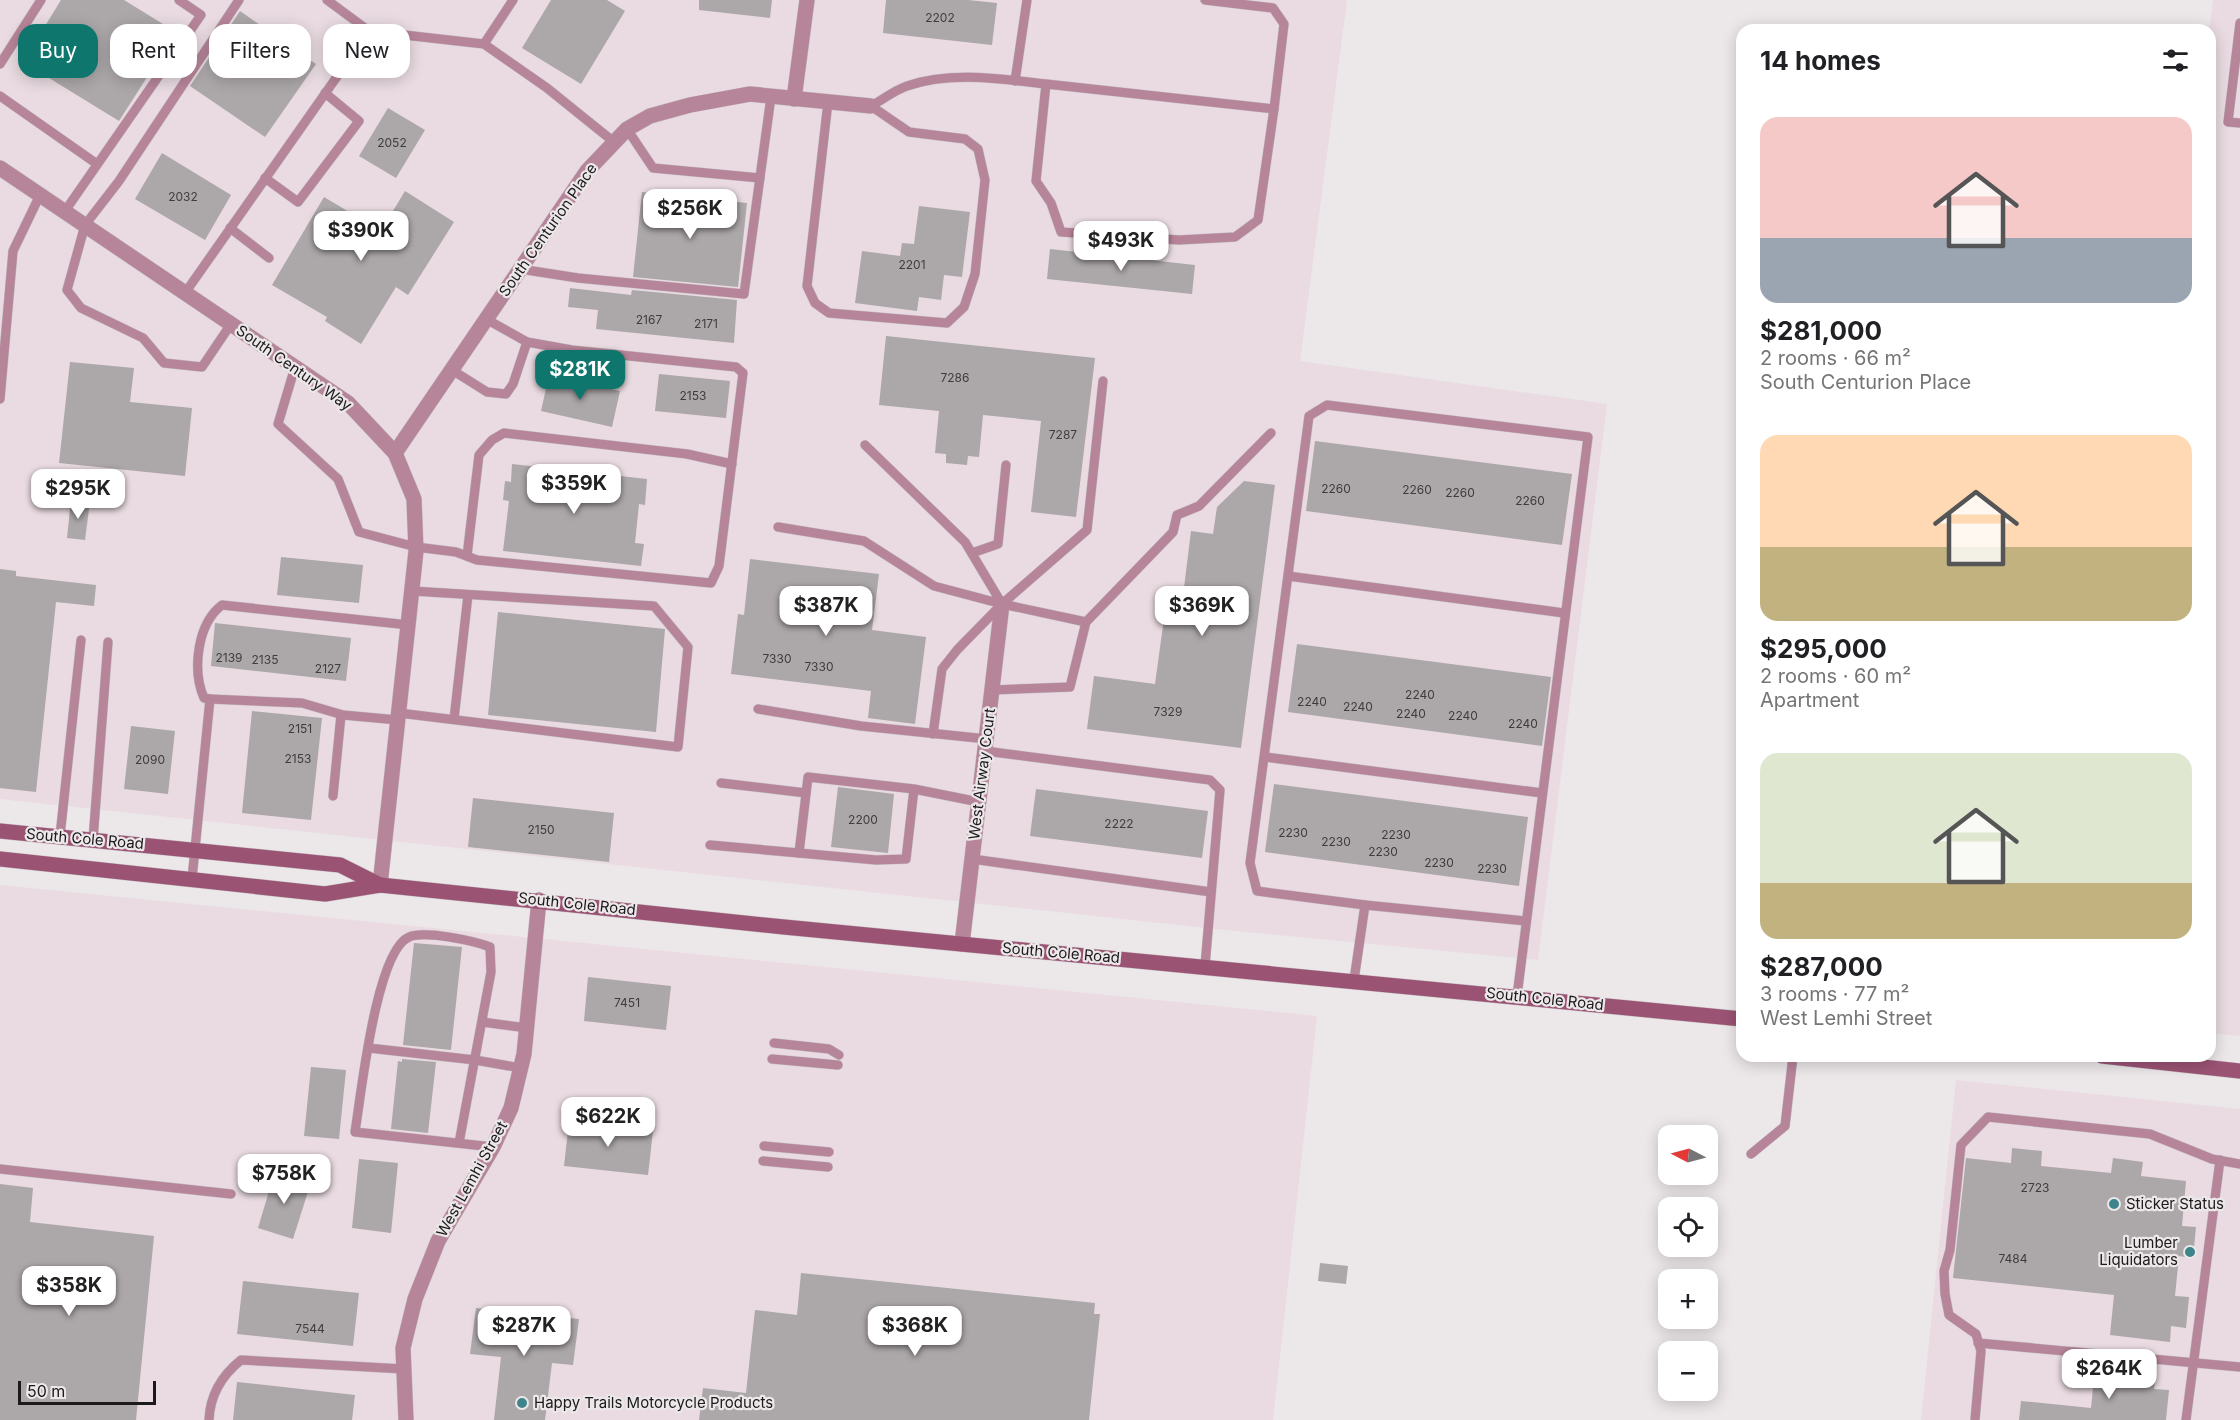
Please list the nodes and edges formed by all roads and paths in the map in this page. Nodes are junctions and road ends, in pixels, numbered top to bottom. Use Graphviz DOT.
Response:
graph roads {
  1 [pos="41,0"];
  2 [pos="179,0"];
  3 [pos="239,0"];
  4 [pos="327,0"];
  5 [pos="513,0"];
  6 [pos="807,0"];
  7 [pos="1027,0"];
  8 [pos="1205,0"];
  9 [pos="2240,23"];
  10 [pos="360,24"];
  11 [pos="410,36"];
  12 [pos="484,44"];
  13 [pos="0,64"];
  14 [pos="336,78"];
  15 [pos="1015,81"];
  16 [pos="1046,84"];
  17 [pos="325,93"];
  18 [pos="0,96"];
  19 [pos="771,97"];
  20 [pos="794,99"];
  21 [pos="828,102"];
  22 [pos="871,106"];
  23 [pos="1274,109"];
  24 [pos="2240,123"];
  25 [pos="627,129"];
  26 [pos="614,142"];
  27 [pos="97,164"];
  28 [pos="0,168"];
  29 [pos="265,178"];
  30 [pos="759,178"];
  31 [pos="40,195"];
  32 [pos="65,211"];
  33 [pos="85,225"];
  34 [pos="230,228"];
  35 [pos="269,258"];
  36 [pos="520,269"];
  37 [pos="185,292"];
  38 [pos="486,319"];
  39 [pos="231,324"];
  40 [pos="527,342"];
  41 [pos="295,367"];
  42 [pos="452,370"];
  43 [pos="1103,381"];
  44 [pos="0,399"];
  45 [pos="1271,433"];
  46 [pos="865,445"];
  47 [pos="395,453"];
  48 [pos="732,464"];
  49 [pos="1006,465"];
  50 [pos="778,527"];
  51 [pos="416,547"];
  52 [pos="972,553"];
  53 [pos="467,556"];
  54 [pos="1288,576"];
  55 [pos="412,591"];
  56 [pos="468,595"];
  57 [pos="1002,604"];
  58 [pos="1564,613"];
  59 [pos="1086,621"];
  60 [pos="409,625"];
  61 [pos="81,640"];
  62 [pos="108,642"];
  63 [pos="992,690"];
  64 [pos="210,699"];
  65 [pos="758,709"];
  66 [pos="341,715"];
  67 [pos="399,716"];
  68 [pos="454,719"];
  69 [pos="933,734"];
  70 [pos="986,745"];
  71 [pos="1265,758"];
  72 [pos="720,783"];
  73 [pos="914,789"];
  74 [pos="806,793"];
  75 [pos="1542,793"];
  76 [pos="333,796"];
  77 [pos="979,802"];
  78 [pos="0,831"];
  79 [pos="60,836"];
  80 [pos="93,840"];
  81 [pos="710,845"];
  82 [pos="194,849"];
  83 [pos="799,853"];
  84 [pos="0,859"];
  85 [pos="972,859"];
  86 [pos="192,879"];
  87 [pos="380,885"];
  88 [pos="1211,892"];
  89 [pos="539,900"];
  90 [pos="1365,905"];
  91 [pos="1526,921"];
  92 [pos="962,944"];
  93 [pos="1205,966"];
  94 [pos="1354,980"];
  95 [pos="1517,996"];
  96 [pos="1736,1018"];
  97 [pos="482,1022"];
  98 [pos="527,1028"];
  99 [pos="774,1043"];
  100 [pos="369,1048"];
  101 [pos="772,1059"];
  102 [pos="475,1060"];
  103 [pos="1792,1062"];
  104 [pos="2157,1062"];
  105 [pos="521,1068"];
  106 [pos="2240,1071"];
  107 [pos="459,1143"];
  108 [pos="764,1146"];
  109 [pos="494,1147"];
  110 [pos="829,1152"];
  111 [pos="1751,1154"];
  112 [pos="2220,1160"];
  113 [pos="763,1161"];
  114 [pos="2240,1164"];
  115 [pos="828,1167"];
  116 [pos="0,1169"];
  117 [pos="231,1194"];
  118 [pos="1978,1343"];
  119 [pos="2193,1362"];
  120 [pos="2240,1367"];
  121 [pos="404,1369"];
  122 [pos="209,1420"];
  123 [pos="406,1420"];
  124 [pos="1975,1420"];
  125 [pos="2186,1420"];
  1 -- 13 [label="lane"];
  2 -- 27 [label="lane"];
  3 -- 33 [label="lane"];
  4 -- 10 [label="lane"];
  5 -- 12 [label="lane"];
  6 -- 20 [label="street"];
  7 -- 15 [label="lane"];
  8 -- 23 [label="lane"];
  9 -- 24 [label="lane"];
  11 -- 12 [label="lane"];
  12 -- 26 [label="lane"];
  14 -- 17 [label="lane"];
  15 -- 16 [label="lane"];
  15 -- 22 [label="lane"];
  16 -- 23 [label="lane"];
  16 -- 23 [label="lane"];
  17 -- 29 [label="lane"];
  17 -- 29 [label="lane"];
  18 -- 27 [label="lane"];
  19 -- 20 [label="street, South Centurion Place"];
  19 -- 25 [label="street, South Centurion Place"];
  19 -- 30 [label="lane"];
  20 -- 21 [label="street, South Centurion Place"];
  21 -- 22 [label="street, South Centurion Place"];
  21 -- 22 [label="lane"];
  25 -- 26 [label="street, South Centurion Place"];
  25 -- 30 [label="lane"];
  26 -- 36 [label="street, South Centurion Place"];
  27 -- 32 [label="lane"];
  28 -- 31 [label="street, South Century Way"];
  29 -- 34 [label="lane"];
  30 -- 36 [label="lane"];
  31 -- 32 [label="street, South Century Way"];
  31 -- 44 [label="lane"];
  32 -- 33 [label="street, South Century Way"];
  33 -- 37 [label="street, South Century Way"];
  33 -- 39 [label="lane"];
  34 -- 35 [label="lane"];
  34 -- 37 [label="lane"];
  36 -- 38 [label="street, South Centurion Place"];
  37 -- 39 [label="street, South Century Way"];
  38 -- 40 [label="lane"];
  38 -- 42 [label="street, South Centurion Place"];
  39 -- 41 [label="street, South Century Way"];
  40 -- 42 [label="lane"];
  40 -- 48 [label="lane"];
  41 -- 47 [label="street, South Century Way"];
  41 -- 51 [label="lane"];
  42 -- 47 [label="street, South Centurion Place"];
  43 -- 57 [label="lane"];
  45 -- 59 [label="lane"];
  46 -- 52 [label="lane"];
  47 -- 51 [label="street, South Century Way"];
  48 -- 53 [label="lane"];
  48 -- 53 [label="lane"];
  49 -- 52 [label="lane"];
  50 -- 57 [label="lane"];
  51 -- 53 [label="lane"];
  51 -- 55 [label="street, South Century Way"];
  52 -- 57 [label="lane"];
  54 -- 58 [label="lane"];
  54 -- 58 [label="lane"];
  54 -- 71 [label="lane"];
  55 -- 56 [label="lane"];
  55 -- 60 [label="street, South Century Way"];
  56 -- 68 [label="lane"];
  56 -- 68 [label="lane"];
  57 -- 59 [label="lane"];
  57 -- 63 [label="street, West Airway Court"];
  57 -- 69 [label="lane"];
  58 -- 75 [label="lane"];
  59 -- 63 [label="lane"];
  60 -- 64 [label="lane"];
  60 -- 67 [label="street, South Century Way"];
  61 -- 79 [label="lane"];
  62 -- 80 [label="lane"];
  63 -- 70 [label="street, West Airway Court"];
  64 -- 66 [label="lane"];
  64 -- 82 [label="lane"];
  65 -- 69 [label="lane"];
  66 -- 67 [label="lane"];
  66 -- 76 [label="lane"];
  67 -- 68 [label="lane"];
  67 -- 87 [label="street, South Century Way"];
  69 -- 70 [label="lane"];
  70 -- 77 [label="street, West Airway Court"];
  70 -- 88 [label="lane"];
  71 -- 75 [label="lane"];
  71 -- 90 [label="lane"];
  72 -- 74 [label="lane"];
  73 -- 74 [label="lane"];
  73 -- 77 [label="lane"];
  73 -- 83 [label="lane"];
  74 -- 83 [label="lane"];
  75 -- 91 [label="lane"];
  77 -- 85 [label="street, West Airway Court"];
  78 -- 79 [label="main road, South Cole Road"];
  79 -- 80 [label="main road, South Cole Road"];
  80 -- 82 [label="main road, South Cole Road"];
  81 -- 83 [label="lane"];
  82 -- 86 [label="lane"];
  82 -- 87 [label="main road, South Cole Road"];
  84 -- 86 [label="main road, South Cole Road"];
  85 -- 88 [label="lane"];
  85 -- 92 [label="street, West Airway Court"];
  86 -- 87 [label="main road, South Cole Road"];
  87 -- 89 [label="main road, South Cole Road"];
  88 -- 93 [label="lane"];
  89 -- 92 [label="main road, South Cole Road"];
  89 -- 98 [label="street, West Lemhi Street"];
  90 -- 91 [label="lane"];
  90 -- 94 [label="lane"];
  91 -- 95 [label="lane"];
  92 -- 93 [label="main road, South Cole Road"];
  93 -- 94 [label="main road, South Cole Road"];
  94 -- 95 [label="main road, South Cole Road"];
  95 -- 96 [label="main road, South Cole Road"];
  97 -- 98 [label="lane"];
  97 -- 100 [label="lane"];
  97 -- 102 [label="lane"];
  98 -- 105 [label="street, West Lemhi Street"];
  99 -- 101 [label="lane"];
  100 -- 102 [label="lane"];
  100 -- 107 [label="lane"];
  102 -- 105 [label="lane"];
  102 -- 107 [label="lane"];
  103 -- 111 [label="lane"];
  104 -- 106 [label="main road"];
  105 -- 109 [label="street, West Lemhi Street"];
  107 -- 109 [label="lane"];
  108 -- 110 [label="lane"];
  109 -- 121 [label="street, West Lemhi Street"];
  112 -- 114 [label="lane"];
  112 -- 118 [label="lane"];
  112 -- 119 [label="lane"];
  113 -- 115 [label="lane"];
  116 -- 117 [label="lane"];
  118 -- 119 [label="lane"];
  118 -- 124 [label="lane"];
  119 -- 120 [label="lane"];
  119 -- 125 [label="lane"];
  121 -- 122 [label="lane"];
  121 -- 123 [label="street, West Lemhi Street"];
}
